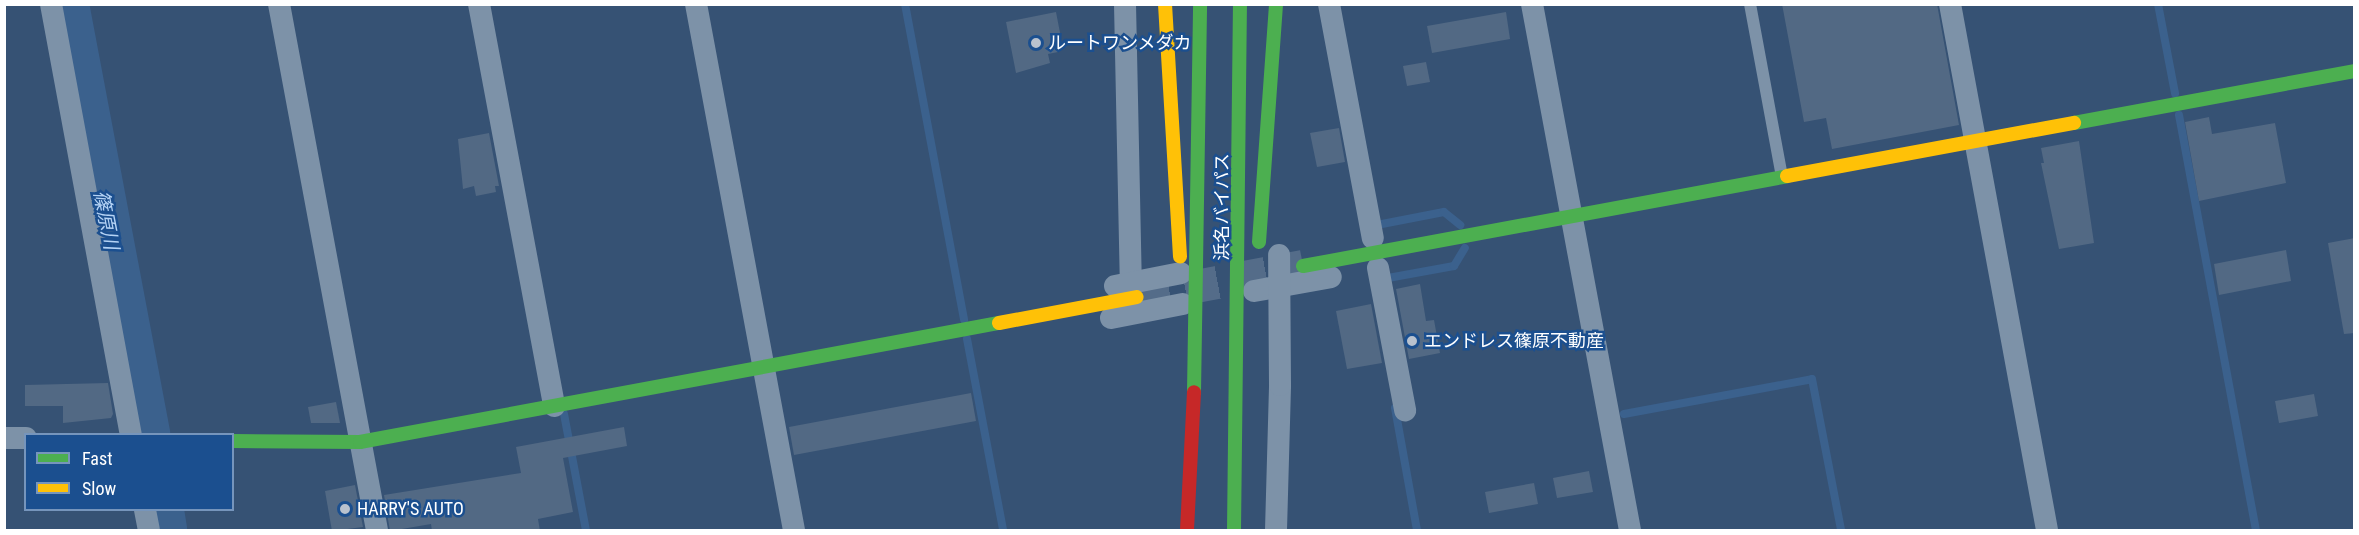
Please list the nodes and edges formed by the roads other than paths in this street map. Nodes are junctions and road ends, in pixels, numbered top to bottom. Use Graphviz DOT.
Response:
graph roads {
  1 [pos="51,4"];
  2 [pos="279,4"];
  3 [pos="479,4"];
  4 [pos="696,4"];
  5 [pos="1125,4"];
  6 [pos="1165,4"];
  7 [pos="1200,4"];
  8 [pos="1240,4"];
  9 [pos="1276,4"];
  10 [pos="1329,4"];
  11 [pos="1532,4"];
  12 [pos="1750,4"];
  13 [pos="1950,4"];
  14 [pos="2355,71"];
  15 [pos="1975,141"];
  16 [pos="1782,177"];
  17 [pos="1571,216"];
  18 [pos="1460,237"];
  19 [pos="1372,238"];
  20 [pos="1303,266"];
  21 [pos="1378,268"];
  22 [pos="1181,273"];
  23 [pos="1258,283"];
  24 [pos="1279,287"];
  25 [pos="1134,290"];
  26 [pos="1184,304"];
  27 [pos="989,325"];
  28 [pos="764,367"];
  29 [pos="554,406"];
  30 [pos="1193,408"];
  31 [pos="1405,410"];
  32 [pos="1238,411"];
  33 [pos="131,433"];
  34 [pos="4,438"];
  35 [pos="24,438"];
  36 [pos="234,441"];
  37 [pos="360,442"];
  38 [pos="145,511"];
  39 [pos="149,531"];
  40 [pos="377,531"];
  41 [pos="794,531"];
  42 [pos="1187,531"];
  43 [pos="1234,531"];
  44 [pos="1276,531"];
  45 [pos="1630,531"];
  46 [pos="2047,531"];
  1 -- 33 [label="street"];
  2 -- 37 [label="street"];
  3 -- 29 [label="street"];
  4 -- 28 [label="street"];
  5 -- 25 [label="street"];
  6 -- 22 [label="main road"];
  7 -- 30 [label="main road, 浜名バイパス"];
  8 -- 32 [label="main road, 浜名バイパス"];
  9 -- 23 [label="main road"];
  10 -- 19 [label="street"];
  11 -- 17 [label="street"];
  12 -- 16 [label="lane"];
  13 -- 15 [label="street"];
  14 -- 15 [label="main road"];
  15 -- 16 [label="main road"];
  15 -- 46 [label="street"];
  16 -- 17 [label="main road"];
  17 -- 18 [label="main road"];
  17 -- 45 [label="street"];
  18 -- 19 [label="street"];
  18 -- 20 [label="main road"];
  18 -- 21 [label="street"];
  19 -- 23 [label="street"];
  21 -- 24 [label="street"];
  21 -- 31 [label="street"];
  22 -- 25 [label="street"];
  22 -- 26 [label="main road"];
  23 -- 24 [label="street"];
  23 -- 24 [label="street"];
  23 -- 32 [label="main road"];
  24 -- 44 [label="street"];
  25 -- 27 [label="street"];
  26 -- 27 [label="street"];
  26 -- 30 [label="main road"];
  27 -- 28 [label="main road"];
  28 -- 29 [label="main road"];
  28 -- 41 [label="street"];
  29 -- 37 [label="main road"];
  30 -- 42 [label="main road"];
  32 -- 43 [label="main road"];
  34 -- 35 [label="street"];
  36 -- 37 [label="main road"];
  37 -- 40 [label="street"];
  38 -- 39 [label="street"];
}
